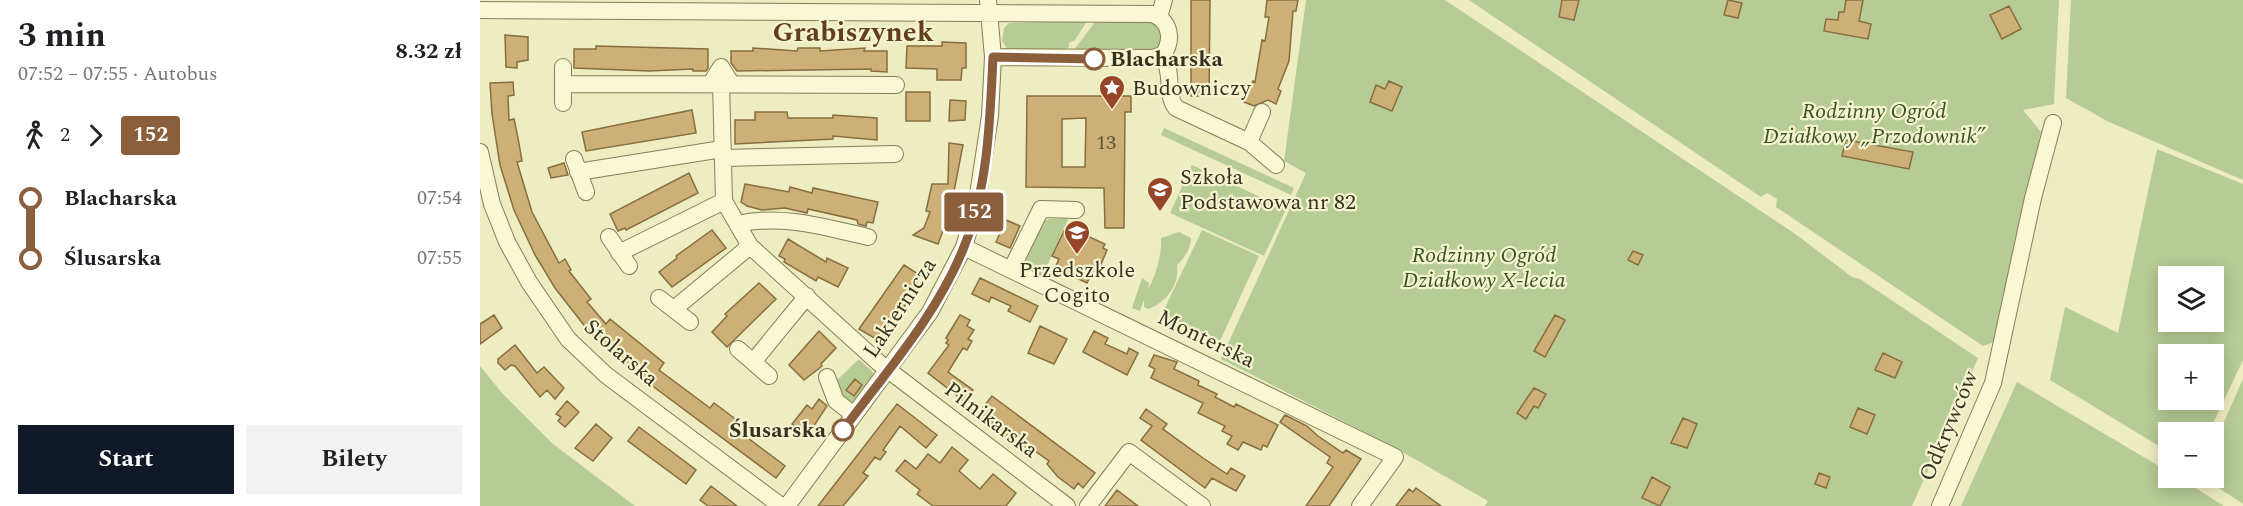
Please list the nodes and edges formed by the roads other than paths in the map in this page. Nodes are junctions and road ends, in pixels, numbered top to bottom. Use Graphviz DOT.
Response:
graph roads {
  1 [pos="1164,0"];
  2 [pos="589,5"];
  3 [pos="989,7"];
  4 [pos="480,10"];
  5 [pos="1159,17"];
  6 [pos="1163,56"];
  7 [pos="993,57"];
  8 [pos="721,83"];
  9 [pos="896,85"];
  10 [pos="563,103"];
  11 [pos="1262,112"];
  12 [pos="2053,123"];
  13 [pos="1249,142"];
  14 [pos="480,152"];
  15 [pos="722,153"];
  16 [pos="895,154"];
  17 [pos="1276,165"];
  18 [pos="586,192"];
  19 [pos="724,201"];
  20 [pos="1076,210"];
  21 [pos="737,224"];
  22 [pos="609,237"];
  23 [pos="868,237"];
  24 [pos="750,246"];
  25 [pos="964,248"];
  26 [pos="1011,270"];
  27 [pos="807,296"];
  28 [pos="659,298"];
  29 [pos="674,309"];
  30 [pos="690,322"];
  31 [pos="738,349"];
  32 [pos="753,362"];
  33 [pos="888,370"];
  34 [pos="769,376"];
  35 [pos="827,377"];
  36 [pos="854,416"];
  37 [pos="781,506"];
  38 [pos="787,506"];
  39 [pos="1067,506"];
  40 [pos="1088,506"];
  41 [pos="1202,506"];
  42 [pos="1360,506"];
  43 [pos="1940,506"];
  1 -- 5 [label="street"];
  2 -- 3 [label="street"];
  2 -- 4 [label="street"];
  3 -- 5 [label="street"];
  3 -- 7 [label="street, Lakiernicza"];
  5 -- 6 [label="street"];
  6 -- 7 [label="street"];
  6 -- 13 [label="street"];
  7 -- 25 [label="street, Lakiernicza"];
  8 -- 9 [label="street"];
  8 -- 10 [label="street"];
  8 -- 15 [label="street"];
  11 -- 13 [label="street"];
  12 -- 43 [label="street, Odkrywców"];
  13 -- 17 [label="street"];
  14 -- 37 [label="street, Stolarska"];
  15 -- 16 [label="street"];
  15 -- 18 [label="street"];
  15 -- 19 [label="street"];
  19 -- 21 [label="street, Pilnikarska"];
  19 -- 22 [label="street"];
  20 -- 26 [label="street"];
  21 -- 23 [label="street"];
  21 -- 24 [label="street, Pilnikarska"];
  24 -- 27 [label="street, Pilnikarska"];
  24 -- 29 [label="street"];
  25 -- 26 [label="street, Monterska"];
  25 -- 33 [label="street, Lakiernicza"];
  26 -- 42 [label="street, Monterska"];
  27 -- 32 [label="street"];
  27 -- 33 [label="street, Pilnikarska"];
  28 -- 29 [label="street"];
  29 -- 30 [label="street"];
  31 -- 32 [label="street"];
  32 -- 34 [label="street"];
  33 -- 36 [label="street, Lakiernicza"];
  33 -- 39 [label="street, Pilnikarska"];
  35 -- 36 [label="street"];
  36 -- 38 [label="street, Lakiernicza"];
  40 -- 41 [label="street"];
}
